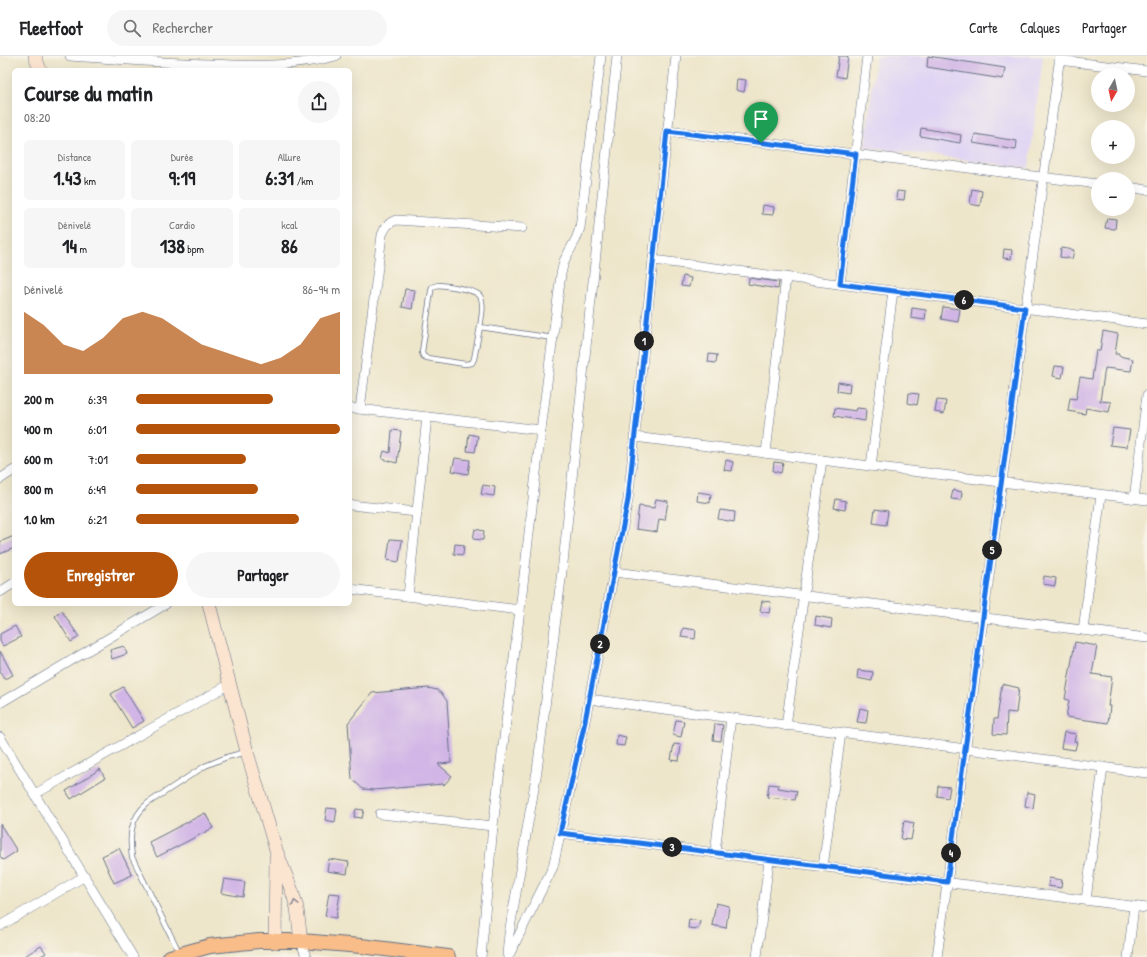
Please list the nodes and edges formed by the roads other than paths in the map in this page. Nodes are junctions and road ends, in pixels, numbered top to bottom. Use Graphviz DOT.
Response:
graph roads {
  1 [pos="35,56"];
  2 [pos="70,56"];
  3 [pos="204,56"];
  4 [pos="336,56"];
  5 [pos="601,56"];
  6 [pos="617,56"];
  7 [pos="676,56"];
  8 [pos="867,56"];
  9 [pos="1059,58"];
  10 [pos="193,64"];
  11 [pos="39,68"];
  12 [pos="1147,71"];
  13 [pos="667,131"];
  14 [pos="856,154"];
  15 [pos="1043,177"];
  16 [pos="1091,183"];
  17 [pos="1135,188"];
  18 [pos="1147,190"];
  19 [pos="522,228"];
  20 [pos="653,260"];
  21 [pos="786,277"];
  22 [pos="840,284"];
  23 [pos="893,291"];
  24 [pos="1025,308"];
  25 [pos="1147,324"];
  26 [pos="480,327"];
  27 [pos="553,338"];
  28 [pos="1147,394"];
  29 [pos="352,408"];
  30 [pos="360,409"];
  31 [pos="427,417"];
  32 [pos="540,430"];
  33 [pos="634,437"];
  34 [pos="766,453"];
  35 [pos="822,460"];
  36 [pos="871,466"];
  37 [pos="12,471"];
  38 [pos="0,479"];
  39 [pos="1002,482"];
  40 [pos="1101,495"];
  41 [pos="1134,499"];
  42 [pos="1147,500"];
  43 [pos="352,505"];
  44 [pos="417,512"];
  45 [pos="614,572"];
  46 [pos="12,584"];
  47 [pos="352,589"];
  48 [pos="0,592"];
  49 [pos="804,595"];
  50 [pos="408,596"];
  51 [pos="163,606"];
  52 [pos="210,606"];
  53 [pos="520,610"];
  54 [pos="983,618"];
  55 [pos="1083,630"];
  56 [pos="1147,638"];
  57 [pos="230,684"];
  58 [pos="589,699"];
  59 [pos="0,702"];
  60 [pos="731,718"];
  61 [pos="786,726"];
  62 [pos="841,733"];
  63 [pos="0,737"];
  64 [pos="965,749"];
  65 [pos="247,752"];
  66 [pos="1103,767"];
  67 [pos="1147,773"];
  68 [pos="35,794"];
  69 [pos="380,814"];
  70 [pos="493,826"];
  71 [pos="560,833"];
  72 [pos="276,850"];
  73 [pos="715,853"];
  74 [pos="770,860"];
  75 [pos="823,866"];
  76 [pos="85,876"];
  77 [pos="947,882"];
  78 [pos="1086,900"];
  79 [pos="1134,906"];
  80 [pos="1147,908"];
  81 [pos="0,926"];
  82 [pos="301,941"];
  83 [pos="275,942"];
  84 [pos="175,955"];
  85 [pos="133,957"];
  86 [pos="306,957"];
  87 [pos="448,957"];
  88 [pos="481,957"];
  89 [pos="507,957"];
  90 [pos="757,957"];
  91 [pos="937,957"];
  92 [pos="1128,957"];
  1 -- 11 [label="street"];
  2 -- 10 [label="street"];
  3 -- 10 [label="street"];
  4 -- 10 [label="street"];
  5 -- 27 [label="street"];
  6 -- 89 [label="street"];
  7 -- 13 [label="street"];
  8 -- 14 [label="street"];
  9 -- 12 [label="street"];
  9 -- 15 [label="street"];
  13 -- 14 [label="street"];
  13 -- 20 [label="street"];
  14 -- 15 [label="street"];
  14 -- 22 [label="street"];
  15 -- 16 [label="street"];
  15 -- 24 [label="street"];
  17 -- 18 [label="street"];
  19 -- 30 [label="street"];
  20 -- 21 [label="street"];
  20 -- 33 [label="street"];
  21 -- 22 [label="street"];
  21 -- 34 [label="street"];
  22 -- 23 [label="street"];
  23 -- 24 [label="street"];
  23 -- 36 [label="street"];
  24 -- 25 [label="street"];
  24 -- 39 [label="street"];
  26 -- 26 [label="lane"];
  26 -- 27 [label="lane"];
  27 -- 32 [label="street"];
  28 -- 41 [label="street"];
  29 -- 30 [label="street"];
  30 -- 31 [label="street"];
  31 -- 32 [label="street"];
  31 -- 44 [label="street"];
  32 -- 53 [label="street"];
  33 -- 34 [label="street"];
  33 -- 45 [label="street"];
  34 -- 35 [label="street"];
  35 -- 36 [label="street"];
  35 -- 49 [label="street"];
  36 -- 39 [label="street"];
  37 -- 38 [label="street"];
  39 -- 40 [label="street"];
  39 -- 54 [label="street"];
  40 -- 41 [label="street"];
  40 -- 55 [label="street"];
  41 -- 42 [label="street"];
  43 -- 44 [label="street"];
  44 -- 50 [label="street"];
  45 -- 49 [label="street"];
  45 -- 58 [label="street"];
  46 -- 48 [label="street"];
  47 -- 50 [label="street"];
  49 -- 54 [label="street"];
  49 -- 61 [label="street"];
  50 -- 53 [label="street"];
  51 -- 59 [label="street"];
  52 -- 57 [label="street"];
  53 -- 70 [label="street"];
  54 -- 55 [label="street"];
  54 -- 64 [label="street"];
  55 -- 56 [label="street"];
  57 -- 65 [label="street"];
  57 -- 68 [label="street"];
  58 -- 60 [label="street"];
  58 -- 71 [label="street"];
  60 -- 61 [label="street"];
  60 -- 73 [label="street"];
  61 -- 62 [label="street"];
  62 -- 64 [label="street"];
  62 -- 75 [label="street"];
  63 -- 68 [label="street"];
  64 -- 66 [label="street"];
  64 -- 77 [label="street"];
  65 -- 72 [label="street"];
  65 -- 84 [label="lane"];
  66 -- 67 [label="street"];
  66 -- 78 [label="street"];
  68 -- 76 [label="street"];
  69 -- 70 [label="street"];
  70 -- 88 [label="street"];
  71 -- 73 [label="street"];
  71 -- 89 [label="street"];
  82 -- 72 [label="street, one-way"];
  72 -- 83 [label="street"];
  73 -- 74 [label="street"];
  74 -- 75 [label="street"];
  74 -- 90 [label="street"];
  75 -- 77 [label="street"];
  76 -- 81 [label="street"];
  76 -- 85 [label="street"];
  77 -- 78 [label="street"];
  77 -- 91 [label="street"];
  78 -- 79 [label="street"];
  79 -- 80 [label="street"];
  79 -- 92 [label="street"];
  82 -- 83 [label="main road"];
  82 -- 86 [label="street"];
  82 -- 87 [label="main road"];
  83 -- 84 [label="main road"];
}
